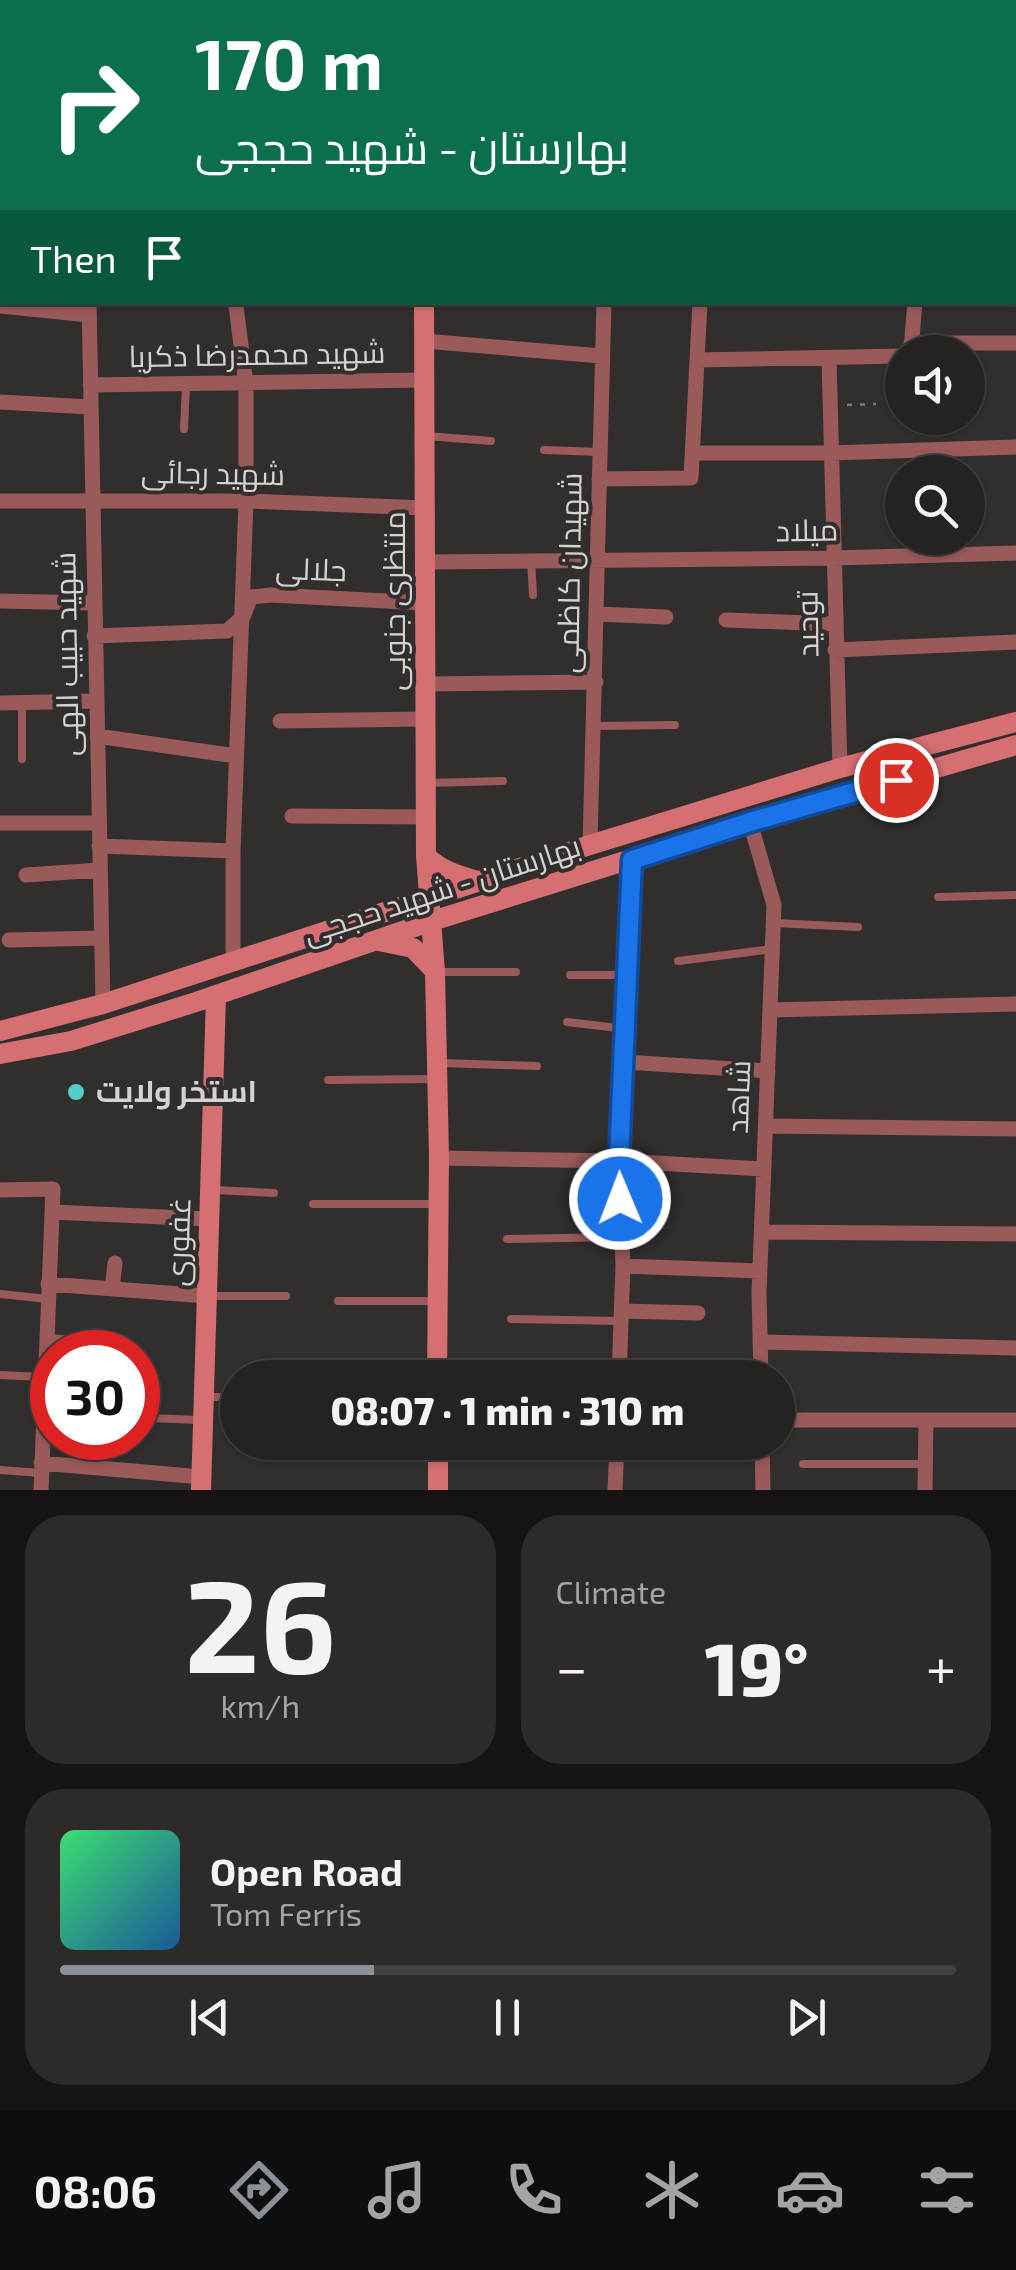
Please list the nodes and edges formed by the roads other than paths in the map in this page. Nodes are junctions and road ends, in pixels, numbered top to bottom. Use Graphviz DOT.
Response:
graph roads {
  1 [pos="236,305"];
  2 [pos="424,305"];
  3 [pos="604,305"];
  4 [pos="700,305"];
  5 [pos="914,305"];
  6 [pos="0,306"];
  7 [pos="89,308"];
  8 [pos="910,335"];
  9 [pos="424,340"];
  10 [pos="1016,343"];
  11 [pos="985,345"];
  12 [pos="885,353"];
  13 [pos="601,356"];
  14 [pos="830,358"];
  15 [pos="696,360"];
  16 [pos="424,380"];
  17 [pos="246,384"];
  18 [pos="90,385"];
  19 [pos="186,385"];
  20 [pos="0,402"];
  21 [pos="90,407"];
  22 [pos="184,429"];
  23 [pos="425,436"];
  24 [pos="491,441"];
  25 [pos="1016,447"];
  26 [pos="544,450"];
  27 [pos="600,452"];
  28 [pos="692,453"];
  29 [pos="832,454"];
  30 [pos="599,478"];
  31 [pos="0,501"];
  32 [pos="91,501"];
  33 [pos="246,501"];
  34 [pos="425,508"];
  35 [pos="1016,553"];
  36 [pos="834,558"];
  37 [pos="530,560"];
  38 [pos="598,560"];
  39 [pos="425,562"];
  40 [pos="533,595"];
  41 [pos="0,601"];
  42 [pos="94,603"];
  43 [pos="425,603"];
  44 [pos="597,614"];
  45 [pos="243,617"];
  46 [pos="666,617"];
  47 [pos="726,620"];
  48 [pos="835,624"];
  49 [pos="94,636"];
  50 [pos="1016,642"];
  51 [pos="835,650"];
  52 [pos="596,682"];
  53 [pos="425,684"];
  54 [pos="96,701"];
  55 [pos="0,703"];
  56 [pos="22,703"];
  57 [pos="425,719"];
  58 [pos="280,720"];
  59 [pos="1016,722"];
  60 [pos="675,725"];
  61 [pos="595,726"];
  62 [pos="97,736"];
  63 [pos="1016,747"];
  64 [pos="236,756"];
  65 [pos="22,759"];
  66 [pos="840,768"];
  67 [pos="503,781"];
  68 [pos="425,784"];
  69 [pos="292,816"];
  70 [pos="425,817"];
  71 [pos="750,822"];
  72 [pos="0,823"];
  73 [pos="98,823"];
  74 [pos="590,845"];
  75 [pos="99,846"];
  76 [pos="233,851"];
  77 [pos="426,856"];
  78 [pos="632,860"];
  79 [pos="100,870"];
  80 [pos="26,875"];
  81 [pos="480,881"];
  82 [pos="1016,894"];
  83 [pos="938,897"];
  84 [pos="428,899"];
  85 [pos="430,922"];
  86 [pos="774,923"];
  87 [pos="858,927"];
  88 [pos="101,938"];
  89 [pos="8,940"];
  90 [pos="378,940"];
  91 [pos="773,950"];
  92 [pos="678,961"];
  93 [pos="233,962"];
  94 [pos="435,972"];
  95 [pos="516,972"];
  96 [pos="570,975"];
  97 [pos="628,975"];
  98 [pos="216,996"];
  99 [pos="103,1004"];
  100 [pos="1016,1004"];
  101 [pos="770,1010"];
  102 [pos="567,1022"];
  103 [pos="626,1029"];
  104 [pos="0,1031"];
  105 [pos="0,1054"];
  106 [pos="624,1062"];
  107 [pos="536,1066"];
  108 [pos="437,1071"];
  109 [pos="768,1071"];
  110 [pos="328,1080"];
  111 [pos="766,1126"];
  112 [pos="1016,1129"];
  113 [pos="439,1158"];
  114 [pos="619,1160"];
  115 [pos="764,1169"];
  116 [pos="210,1189"];
  117 [pos="0,1190"];
  118 [pos="274,1193"];
  119 [pos="313,1204"];
  120 [pos="438,1204"];
  121 [pos="52,1212"];
  122 [pos="209,1220"];
  123 [pos="762,1232"];
  124 [pos="1016,1234"];
  125 [pos="622,1237"];
  126 [pos="507,1239"];
  127 [pos="115,1264"];
  128 [pos="624,1266"];
  129 [pos="760,1271"];
  130 [pos="112,1289"];
  131 [pos="48,1291"];
  132 [pos="0,1294"];
  133 [pos="207,1296"];
  134 [pos="286,1296"];
  135 [pos="436,1300"];
  136 [pos="338,1301"];
  137 [pos="698,1313"];
  138 [pos="622,1316"];
  139 [pos="511,1320"];
  140 [pos="46,1330"];
  141 [pos="760,1342"];
  142 [pos="1016,1348"];
  143 [pos="437,1360"];
  144 [pos="621,1360"];
  145 [pos="760,1360"];
  146 [pos="0,1375"];
  147 [pos="30,1376"];
  148 [pos="204,1397"];
  149 [pos="220,1397"];
  150 [pos="160,1418"];
  151 [pos="203,1420"];
  152 [pos="795,1420"];
  153 [pos="926,1420"];
  154 [pos="1016,1420"];
  155 [pos="42,1460"];
  156 [pos="438,1460"];
  157 [pos="616,1460"];
  158 [pos="762,1460"];
  159 [pos="802,1464"];
  160 [pos="925,1464"];
  161 [pos="41,1468"];
  162 [pos="0,1470"];
  163 [pos="201,1484"];
  164 [pos="41,1490"];
  165 [pos="438,1490"];
  166 [pos="614,1490"];
  167 [pos="762,1490"];
  168 [pos="925,1490"];
  1 -- 17 [label="street"];
  2 -- 9 [label="main road, منتظری جنوبی"];
  3 -- 13 [label="street, شهیدان کاظمی"];
  4 -- 15 [label="street"];
  5 -- 8 [label="street"];
  6 -- 7 [label="street"];
  7 -- 18 [label="street, شهید حبیب الهی"];
  9 -- 13 [label="street"];
  9 -- 16 [label="main road, منتظری جنوبی"];
  10 -- 11 [label="street"];
  12 -- 14 [label="street"];
  13 -- 27 [label="street, شهیدان کاظمی"];
  14 -- 15 [label="street"];
  14 -- 29 [label="street, توحید"];
  15 -- 28 [label="street"];
  16 -- 17 [label="street, شهید محمدرضا ذکریا"];
  16 -- 23 [label="main road, منتظری جنوبی"];
  17 -- 19 [label="street, شهید محمدرضا ذکریا"];
  17 -- 33 [label="street"];
  18 -- 19 [label="street, شهید محمدرضا ذکریا"];
  18 -- 21 [label="street, شهید حبیب الهی"];
  19 -- 22 [label="lane"];
  20 -- 21 [label="street"];
  21 -- 32 [label="street, شهید حبیب الهی"];
  23 -- 24 [label="lane"];
  23 -- 34 [label="main road, منتظری جنوبی"];
  25 -- 29 [label="street"];
  26 -- 27 [label="lane"];
  27 -- 30 [label="street, شهیدان کاظمی"];
  28 -- 29 [label="street"];
  28 -- 30 [label="street"];
  29 -- 36 [label="street, توحید"];
  30 -- 38 [label="street, شهیدان کاظمی"];
  31 -- 32 [label="street, شهید رجائی"];
  32 -- 33 [label="street, شهید رجائی"];
  32 -- 42 [label="street, شهید حبیب الهی"];
  33 -- 34 [label="street, شهید رجائی"];
  33 -- 45 [label="street"];
  34 -- 39 [label="main road, منتظری جنوبی"];
  35 -- 36 [label="street, میلاد"];
  36 -- 38 [label="street, میلاد"];
  36 -- 48 [label="street, توحید"];
  37 -- 38 [label="street, میلاد"];
  37 -- 39 [label="street, میلاد"];
  37 -- 40 [label="lane"];
  38 -- 44 [label="street, شهیدان کاظمی"];
  39 -- 43 [label="main road, منتظری جنوبی"];
  41 -- 42 [label="street"];
  42 -- 49 [label="street, شهید حبیب الهی"];
  43 -- 45 [label="street, جلالی"];
  43 -- 53 [label="main road, منتظری جنوبی"];
  44 -- 46 [label="street"];
  44 -- 52 [label="street, شهیدان کاظمی"];
  45 -- 49 [label="street, جلالی"];
  45 -- 64 [label="street"];
  47 -- 48 [label="street"];
  48 -- 51 [label="street, توحید"];
  49 -- 54 [label="street, شهید حبیب الهی"];
  50 -- 51 [label="street"];
  51 -- 66 [label="street, توحید"];
  52 -- 53 [label="street"];
  52 -- 61 [label="street, شهیدان کاظمی"];
  53 -- 57 [label="main road, منتظری جنوبی"];
  54 -- 56 [label="street"];
  54 -- 62 [label="street, شهید حبیب الهی"];
  55 -- 56 [label="street"];
  56 -- 65 [label="lane"];
  57 -- 58 [label="street"];
  57 -- 68 [label="main road, منتظری جنوبی"];
  59 -- 66 [label="main road, بهارستان - شهید حججی"];
  60 -- 61 [label="lane"];
  61 -- 74 [label="street, شهیدان کاظمی"];
  62 -- 64 [label="street"];
  62 -- 73 [label="street, شهید حبیب الهی"];
  63 -- 71 [label="main road, بهارستان - شهید حججی"];
  64 -- 76 [label="street"];
  66 -- 74 [label="main road, بهارستان - شهید حججی"];
  67 -- 68 [label="lane"];
  68 -- 70 [label="main road, منتظری جنوبی"];
  69 -- 70 [label="street"];
  70 -- 77 [label="main road, منتظری جنوبی"];
  71 -- 78 [label="main road, بهارستان - شهید حججی"];
  71 -- 86 [label="street, شاهد"];
  72 -- 73 [label="street"];
  73 -- 75 [label="street, شهید حبیب الهی"];
  74 -- 81 [label="main road, بهارستان - شهید حججی"];
  75 -- 76 [label="street"];
  75 -- 79 [label="street, شهید حبیب الهی"];
  76 -- 93 [label="street"];
  77 -- 81 [label="main road"];
  77 -- 84 [label="main road, منتظری جنوبی"];
  78 -- 85 [label="main road, بهارستان - شهید حججی"];
  78 -- 97 [label="street"];
  79 -- 80 [label="street"];
  79 -- 88 [label="street, شهید حبیب الهی"];
  81 -- 84 [label="main road, بهارستان - شهید حججی"];
  82 -- 83 [label="lane"];
  84 -- 85 [label="main road, منتظری جنوبی"];
  84 -- 93 [label="main road, بهارستان - شهید حججی"];
  85 -- 90 [label="main road, بهارستان - شهید حججی"];
  85 -- 94 [label="main road"];
  86 -- 87 [label="lane"];
  86 -- 91 [label="street, شاهد"];
  88 -- 89 [label="street"];
  88 -- 99 [label="street, شهید حبیب الهی"];
  90 -- 94 [label="main road"];
  90 -- 98 [label="main road, بهارستان - شهید حججی"];
  91 -- 92 [label="lane"];
  91 -- 101 [label="street, شاهد"];
  93 -- 99 [label="main road, بهارستان - شهید حججی"];
  94 -- 95 [label="lane"];
  94 -- 108 [label="main road"];
  96 -- 97 [label="lane"];
  97 -- 103 [label="street"];
  98 -- 105 [label="main road, بهارستان - شهید حججی"];
  98 -- 116 [label="main road, غفوری"];
  99 -- 104 [label="main road, بهارستان - شهید حججی"];
  100 -- 101 [label="street"];
  101 -- 109 [label="street, شاهد"];
  102 -- 103 [label="lane"];
  103 -- 106 [label="street"];
  106 -- 109 [label="street"];
  106 -- 114 [label="street"];
  107 -- 108 [label="lane"];
  108 -- 110 [label="lane"];
  108 -- 113 [label="main road"];
  109 -- 111 [label="street, شاهد"];
  111 -- 112 [label="street"];
  111 -- 115 [label="street, شاهد"];
  113 -- 114 [label="street"];
  113 -- 120 [label="main road"];
  114 -- 115 [label="street"];
  114 -- 125 [label="street"];
  115 -- 123 [label="street, شاهد"];
  116 -- 118 [label="lane"];
  116 -- 122 [label="main road, غفوری"];
  117 -- 121 [label="street"];
  119 -- 120 [label="lane"];
  120 -- 135 [label="main road"];
  121 -- 122 [label="street"];
  121 -- 131 [label="street"];
  122 -- 133 [label="main road, غفوری"];
  123 -- 124 [label="street"];
  123 -- 129 [label="street, شاهد"];
  125 -- 126 [label="lane"];
  125 -- 128 [label="street"];
  127 -- 130 [label="street"];
  128 -- 129 [label="street"];
  128 -- 138 [label="street"];
  129 -- 141 [label="street, شاهد"];
  130 -- 131 [label="street"];
  130 -- 133 [label="street"];
  131 -- 132 [label="lane"];
  131 -- 140 [label="street"];
  133 -- 134 [label="lane"];
  133 -- 148 [label="main road, غفوری"];
  135 -- 136 [label="lane"];
  135 -- 143 [label="main road"];
  137 -- 138 [label="street"];
  138 -- 139 [label="lane"];
  138 -- 144 [label="street"];
  141 -- 142 [label="street"];
  141 -- 145 [label="street, شاهد"];
  146 -- 147 [label="lane"];
  148 -- 149 [label="lane"];
  148 -- 151 [label="main road, غفوری"];
  150 -- 151 [label="lane"];
  151 -- 163 [label="main road, غفوری"];
  152 -- 153 [label="street"];
  153 -- 154 [label="street"];
  153 -- 160 [label="street"];
  155 -- 161 [label="street"];
  156 -- 165 [label="main road"];
  157 -- 166 [label="street"];
  158 -- 167 [label="street"];
  159 -- 160 [label="lane"];
  160 -- 168 [label="street"];
  161 -- 162 [label="lane"];
  161 -- 163 [label="street"];
  161 -- 164 [label="street"];
}
